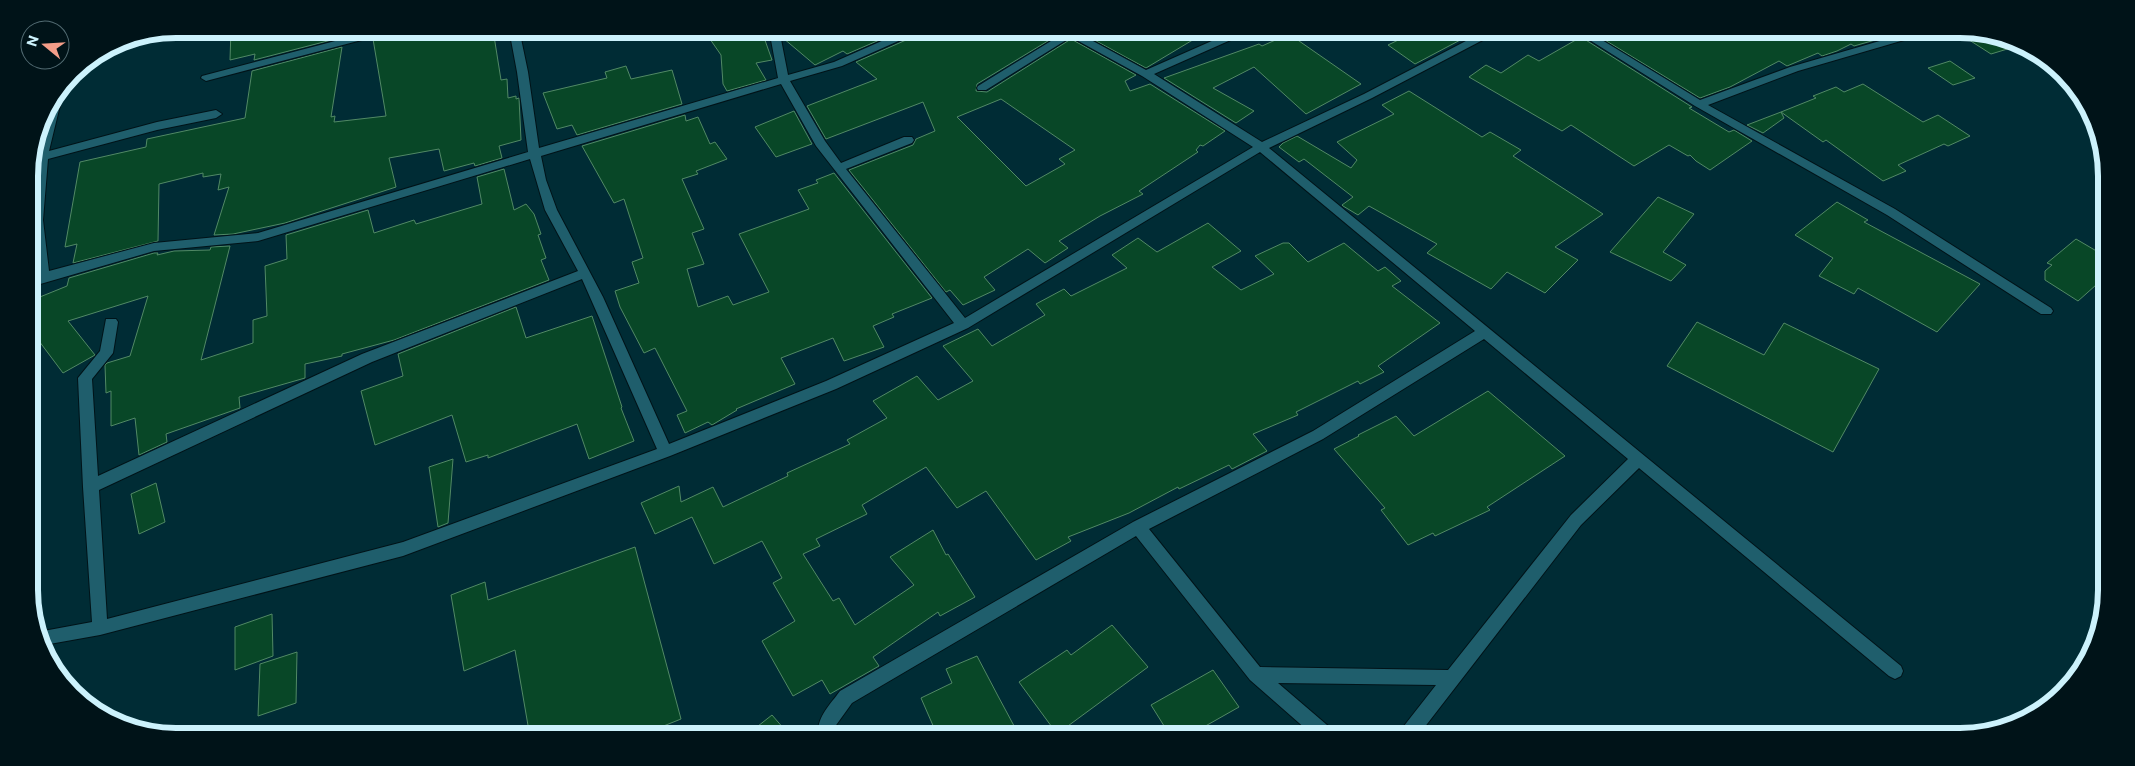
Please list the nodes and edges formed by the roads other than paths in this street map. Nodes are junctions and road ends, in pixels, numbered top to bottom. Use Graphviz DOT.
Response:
graph roads {
  1 [pos="358,38"];
  2 [pos="517,38"];
  3 [pos="776,38"];
  4 [pos="897,38"];
  5 [pos="1057,38"];
  6 [pos="1080,38"];
  7 [pos="1227,38"];
  8 [pos="1479,38"];
  9 [pos="1592,38"];
  10 [pos="1900,38"];
  11 [pos="1146,74"];
  12 [pos="206,78"];
  13 [pos="784,80"];
  14 [pos="982,88"];
  15 [pos="1699,104"];
  16 [pos="216,114"];
  17 [pos="52,116"];
  18 [pos="908,140"];
  19 [pos="1261,148"];
  20 [pos="535,153"];
  21 [pos="42,157"];
  22 [pos="839,168"];
  23 [pos="38,199"];
  24 [pos="38,236"];
  25 [pos="585,273"];
  26 [pos="43,277"];
  27 [pos="38,279"];
  28 [pos="2046,311"];
  29 [pos="111,322"];
  30 [pos="963,325"];
  31 [pos="1484,332"];
  32 [pos="665,452"];
  33 [pos="1638,459"];
  34 [pos="90,487"];
  35 [pos="1138,527"];
  36 [pos="100,628"];
  37 [pos="46,637"];
  38 [pos="1896,671"];
  39 [pos="1256,675"];
  40 [pos="1453,678"];
  41 [pos="825,728"];
  42 [pos="1318,728"];
  43 [pos="1413,728"];
  1 -- 12 [label="street"];
  2 -- 20 [label="street"];
  3 -- 13 [label="street"];
  4 -- 13 [label="street"];
  5 -- 14 [label="street"];
  6 -- 11 [label="street"];
  7 -- 11 [label="street"];
  8 -- 19 [label="street"];
  9 -- 15 [label="street"];
  10 -- 15 [label="street"];
  11 -- 19 [label="street"];
  13 -- 20 [label="street"];
  13 -- 22 [label="street"];
  15 -- 28 [label="street"];
  16 -- 21 [label="street"];
  17 -- 21 [label="street"];
  18 -- 22 [label="street"];
  19 -- 30 [label="street"];
  19 -- 31 [label="street"];
  20 -- 25 [label="street"];
  20 -- 26 [label="street"];
  21 -- 23 [label="street"];
  22 -- 30 [label="street"];
  24 -- 26 [label="street"];
  25 -- 32 [label="street"];
  25 -- 34 [label="street"];
  26 -- 27 [label="street"];
  29 -- 34 [label="street"];
  30 -- 32 [label="street"];
  31 -- 33 [label="street"];
  31 -- 35 [label="street"];
  32 -- 36 [label="street"];
  33 -- 38 [label="street"];
  33 -- 40 [label="street"];
  34 -- 36 [label="street"];
  35 -- 39 [label="street"];
  35 -- 41 [label="street"];
  36 -- 37 [label="street"];
  39 -- 40 [label="street"];
  39 -- 42 [label="street"];
  40 -- 43 [label="street"];
}
